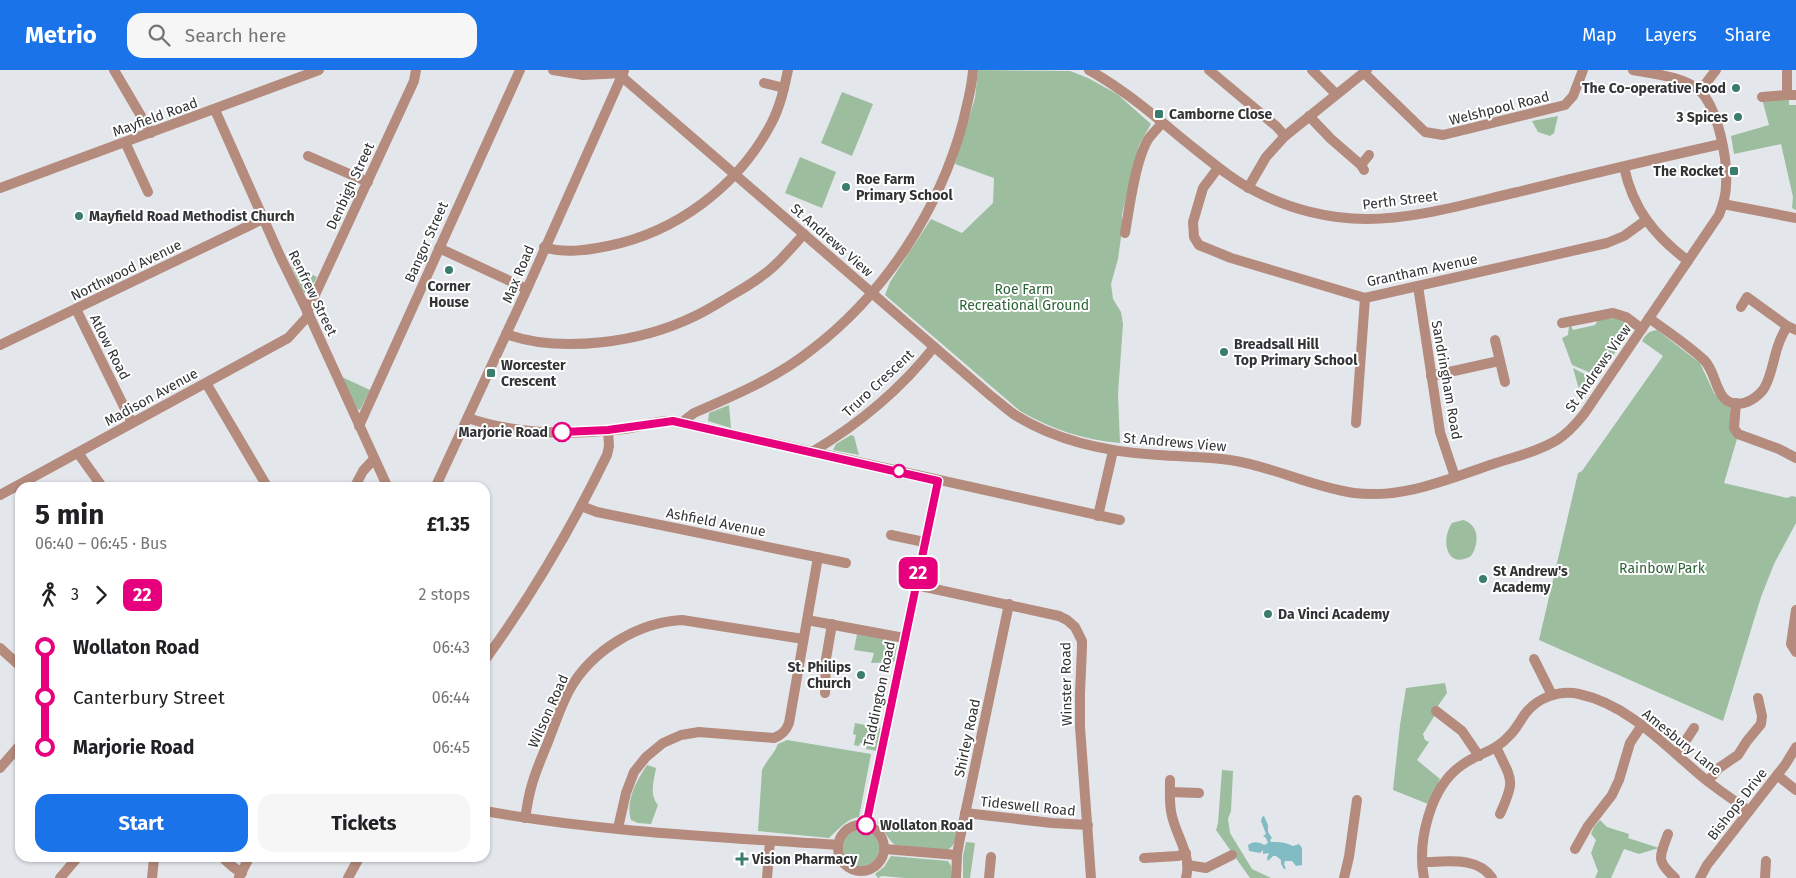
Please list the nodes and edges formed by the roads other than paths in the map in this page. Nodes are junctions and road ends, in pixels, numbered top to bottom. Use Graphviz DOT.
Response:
graph roads {
  1 [pos="114,70"];
  2 [pos="319,70"];
  3 [pos="416,70"];
  4 [pos="520,70"];
  5 [pos="554,70"];
  6 [pos="788,70"];
  7 [pos="973,70"];
  8 [pos="1089,70"];
  9 [pos="1209,70"];
  10 [pos="1312,70"];
  11 [pos="1583,70"];
  12 [pos="1633,70"];
  13 [pos="1716,70"];
  14 [pos="1787,70"];
  15 [pos="1365,71"];
  16 [pos="623,73"];
  17 [pos="764,83"];
  18 [pos="784,88"];
  19 [pos="1700,91"];
  20 [pos="1336,94"];
  21 [pos="1791,95"];
  22 [pos="1762,98"];
  23 [pos="215,110"];
  24 [pos="1309,116"];
  25 [pos="1162,123"];
  26 [pos="151,133"];
  27 [pos="1285,136"];
  28 [pos="125,142"];
  29 [pos="1721,144"];
  30 [pos="1369,155"];
  31 [pos="308,156"];
  32 [pos="1624,167"];
  33 [pos="1218,168"];
  34 [pos="735,174"];
  35 [pos="368,182"];
  36 [pos="0,188"];
  37 [pos="1248,188"];
  38 [pos="148,192"];
  39 [pos="1723,204"];
  40 [pos="1796,218"];
  41 [pos="263,219"];
  42 [pos="1646,220"];
  43 [pos="1125,233"];
  44 [pos="804,234"];
  45 [pos="544,247"];
  46 [pos="439,248"];
  47 [pos="1688,261"];
  48 [pos="1418,286"];
  49 [pos="527,289"];
  50 [pos="872,293"];
  51 [pos="1365,298"];
  52 [pos="1740,307"];
  53 [pos="76,309"];
  54 [pos="308,314"];
  55 [pos="1649,318"];
  56 [pos="1562,323"];
  57 [pos="1791,328"];
  58 [pos="1642,330"];
  59 [pos="506,334"];
  60 [pos="1495,340"];
  61 [pos="0,345"];
  62 [pos="934,347"];
  63 [pos="1500,361"];
  64 [pos="1431,376"];
  65 [pos="1505,382"];
  66 [pos="206,383"];
  67 [pos="1736,403"];
  68 [pos="703,409"];
  69 [pos="468,418"];
  70 [pos="132,423"];
  71 [pos="684,423"];
  72 [pos="1356,423"];
  73 [pos="359,426"];
  74 [pos="704,428"];
  75 [pos="608,430"];
  76 [pos="1113,450"];
  77 [pos="812,452"];
  78 [pos="78,453"];
  79 [pos="1796,458"];
  80 [pos="374,459"];
  81 [pos="1455,477"];
  82 [pos="938,481"];
  83 [pos="24,482"];
  84 [pos="99,482"];
  85 [pos="264,482"];
  86 [pos="357,482"];
  87 [pos="385,482"];
  88 [pos="439,482"];
  89 [pos="15,487"];
  90 [pos="0,495"];
  91 [pos="581,506"];
  92 [pos="1098,516"];
  93 [pos="1120,520"];
  94 [pos="891,535"];
  95 [pos="924,542"];
  96 [pos="818,557"];
  97 [pos="846,564"];
  98 [pos="916,585"];
  99 [pos="1008,604"];
  100 [pos="1796,610"];
  101 [pos="807,620"];
  102 [pos="1795,621"];
  103 [pos="832,624"];
  104 [pos="904,638"];
  105 [pos="803,639"];
  106 [pos="0,648"];
  107 [pos="1796,652"];
  108 [pos="490,653"];
  109 [pos="1534,659"];
  110 [pos="15,662"];
  111 [pos="825,693"];
  112 [pos="1552,695"];
  113 [pos="1758,698"];
  114 [pos="1436,711"];
  115 [pos="1642,725"];
  116 [pos="1694,728"];
  117 [pos="1796,747"];
  118 [pos="1496,748"];
  119 [pos="15,751"];
  120 [pos="1677,754"];
  121 [pos="1479,756"];
  122 [pos="0,768"];
  123 [pos="1777,776"];
  124 [pos="1170,780"];
  125 [pos="1708,780"];
  126 [pos="1796,790"];
  127 [pos="1170,792"];
  128 [pos="1199,793"];
  129 [pos="1356,800"];
  130 [pos="1749,811"];
  131 [pos="490,812"];
  132 [pos="965,813"];
  133 [pos="1500,814"];
  134 [pos="525,818"];
  135 [pos="866,825"];
  136 [pos="1088,825"];
  137 [pos="618,828"];
  138 [pos="1668,834"];
  139 [pos="770,840"];
  140 [pos="838,845"];
  141 [pos="1575,849"];
  142 [pos="885,850"];
  143 [pos="1186,853"];
  144 [pos="957,855"];
  145 [pos="1232,855"];
  146 [pos="991,857"];
  147 [pos="1144,858"];
  148 [pos="1766,861"];
  149 [pos="74,862"];
  150 [pos="154,862"];
  151 [pos="227,862"];
  152 [pos="247,862"];
  153 [pos="357,862"];
  154 [pos="1423,862"];
  155 [pos="1188,865"];
  156 [pos="858,874"];
  157 [pos="240,875"];
  158 [pos="60,878"];
  159 [pos="152,878"];
  160 [pos="348,878"];
  161 [pos="767,878"];
  162 [pos="956,878"];
  163 [pos="989,878"];
  164 [pos="1091,878"];
  165 [pos="1186,878"];
  166 [pos="1344,878"];
  167 [pos="1424,878"];
  168 [pos="1492,878"];
  169 [pos="1675,878"];
  170 [pos="1700,878"];
  171 [pos="1765,878"];
  1 -- 26 [label="street"];
  2 -- 23 [label="street, Mayfield Road"];
  3 -- 35 [label="street, Denbigh Street"];
  4 -- 46 [label="street, Bangor Street"];
  5 -- 16 [label="street"];
  6 -- 18 [label="street"];
  7 -- 50 [label="street"];
  8 -- 25 [label="street, Perth Street"];
  9 -- 27 [label="street"];
  10 -- 20 [label="street"];
  11 -- 15 [label="street, Welshpool Road"];
  12 -- 19 [label="street"];
  13 -- 19 [label="street"];
  14 -- 21 [label="street"];
  15 -- 20 [label="street"];
  16 -- 34 [label="street, St Andrews View"];
  16 -- 45 [label="street, Max Road"];
  17 -- 18 [label="street"];
  18 -- 34 [label="street"];
  19 -- 29 [label="street"];
  20 -- 24 [label="street"];
  21 -- 22 [label="street"];
  23 -- 26 [label="street, Mayfield Road"];
  23 -- 41 [label="street, Renfrew Street"];
  24 -- 27 [label="street"];
  24 -- 30 [label="street"];
  25 -- 33 [label="street, Perth Street"];
  25 -- 43 [label="street"];
  26 -- 28 [label="street, Mayfield Road"];
  27 -- 37 [label="street"];
  28 -- 36 [label="street, Mayfield Road"];
  28 -- 38 [label="street"];
  29 -- 32 [label="street, Perth Street"];
  29 -- 39 [label="street"];
  31 -- 35 [label="street"];
  32 -- 37 [label="street, Perth Street"];
  32 -- 42 [label="street"];
  33 -- 37 [label="street, Perth Street"];
  33 -- 51 [label="street, Grantham Avenue"];
  34 -- 44 [label="street, St Andrews View"];
  34 -- 45 [label="street"];
  35 -- 54 [label="street, Denbigh Street"];
  39 -- 40 [label="street"];
  39 -- 47 [label="street, St Andrews View"];
  41 -- 53 [label="street, Northwood Avenue"];
  41 -- 54 [label="street, Renfrew Street"];
  42 -- 47 [label="street"];
  42 -- 48 [label="street, Grantham Avenue"];
  44 -- 50 [label="street, St Andrews View"];
  44 -- 59 [label="street"];
  45 -- 49 [label="street, Max Road"];
  46 -- 49 [label="street"];
  46 -- 73 [label="street, Bangor Street"];
  47 -- 55 [label="street, St Andrews View"];
  48 -- 51 [label="street, Grantham Avenue"];
  48 -- 64 [label="street, Sandringham Road"];
  49 -- 59 [label="street, Max Road"];
  50 -- 62 [label="street, St Andrews View"];
  50 -- 68 [label="street"];
  51 -- 72 [label="street"];
  52 -- 57 [label="street"];
  53 -- 61 [label="street, Northwood Avenue"];
  53 -- 70 [label="street, Atlow Road"];
  54 -- 66 [label="street, Madison Avenue"];
  54 -- 73 [label="street, Renfrew Street"];
  55 -- 58 [label="street, St Andrews View"];
  55 -- 67 [label="street"];
  56 -- 58 [label="street"];
  57 -- 67 [label="street"];
  58 -- 81 [label="street, St Andrews View"];
  59 -- 69 [label="street, Max Road"];
  60 -- 63 [label="street"];
  62 -- 76 [label="street, St Andrews View"];
  62 -- 77 [label="street, Truro Crescent"];
  63 -- 64 [label="street"];
  63 -- 65 [label="street"];
  64 -- 81 [label="street, Sandringham Road"];
  66 -- 70 [label="street, Madison Avenue"];
  66 -- 85 [label="street"];
  67 -- 79 [label="street"];
  68 -- 71 [label="street"];
  68 -- 74 [label="street"];
  69 -- 75 [label="street"];
  69 -- 88 [label="street, Max Road"];
  70 -- 78 [label="street, Madison Avenue"];
  71 -- 74 [label="street"];
  71 -- 75 [label="street"];
  73 -- 80 [label="street, Renfrew Street"];
  74 -- 77 [label="street"];
  75 -- 91 [label="street"];
  76 -- 81 [label="street, St Andrews View"];
  76 -- 92 [label="street"];
  77 -- 82 [label="street"];
  78 -- 83 [label="street, Madison Avenue"];
  78 -- 84 [label="street"];
  80 -- 86 [label="street"];
  80 -- 87 [label="street, Renfrew Street"];
  82 -- 92 [label="street"];
  82 -- 95 [label="street, Taddington Road"];
  89 -- 90 [label="street, Madison Avenue"];
  91 -- 96 [label="street, Ashfield Avenue"];
  91 -- 108 [label="street"];
  92 -- 93 [label="street"];
  94 -- 95 [label="street"];
  95 -- 98 [label="street, Taddington Road"];
  96 -- 97 [label="street, Ashfield Avenue"];
  96 -- 101 [label="street"];
  98 -- 99 [label="street, Winster Road"];
  98 -- 104 [label="street, Taddington Road"];
  99 -- 132 [label="street, Shirley Road"];
  99 -- 136 [label="street, Winster Road"];
  100 -- 102 [label="street"];
  101 -- 103 [label="street"];
  101 -- 105 [label="street"];
  102 -- 107 [label="street"];
  103 -- 104 [label="street"];
  103 -- 111 [label="street"];
  104 -- 135 [label="street, Taddington Road"];
  105 -- 134 [label="street, Wilson Road"];
  105 -- 137 [label="street"];
  106 -- 110 [label="street"];
  109 -- 112 [label="street"];
  112 -- 115 [label="street, Amesbury Lane"];
  112 -- 118 [label="street"];
  113 -- 125 [label="street"];
  114 -- 121 [label="street"];
  115 -- 120 [label="street, Amesbury Lane"];
  115 -- 141 [label="street"];
  116 -- 120 [label="street"];
  117 -- 123 [label="street, Bishops Drive"];
  118 -- 121 [label="street"];
  118 -- 133 [label="street"];
  119 -- 122 [label="street"];
  120 -- 125 [label="street, Amesbury Lane"];
  121 -- 154 [label="street"];
  123 -- 126 [label="street"];
  123 -- 130 [label="street, Bishops Drive"];
  124 -- 127 [label="street"];
  125 -- 130 [label="street, Amesbury Lane"];
  127 -- 128 [label="street"];
  127 -- 143 [label="street"];
  129 -- 166 [label="street"];
  130 -- 170 [label="street, Bishops Drive"];
  131 -- 134 [label="street"];
  132 -- 136 [label="street, Tideswell Road"];
  132 -- 144 [label="street, Shirley Road"];
  134 -- 137 [label="street"];
  135 -- 140 [label="street"];
  135 -- 142 [label="street"];
  136 -- 164 [label="street, Winster Road"];
  137 -- 139 [label="street"];
  138 -- 169 [label="street"];
  139 -- 140 [label="street"];
  139 -- 161 [label="street"];
  140 -- 156 [label="street"];
  142 -- 144 [label="street"];
  142 -- 156 [label="street"];
  143 -- 147 [label="street"];
  143 -- 155 [label="street"];
  144 -- 162 [label="street, Shirley Road"];
  145 -- 155 [label="street"];
  146 -- 163 [label="street"];
  148 -- 171 [label="street"];
  149 -- 158 [label="street"];
  150 -- 159 [label="street"];
  151 -- 157 [label="street"];
  152 -- 157 [label="street"];
  153 -- 160 [label="street"];
  154 -- 167 [label="street"];
  154 -- 168 [label="street"];
  155 -- 165 [label="street"];
}
